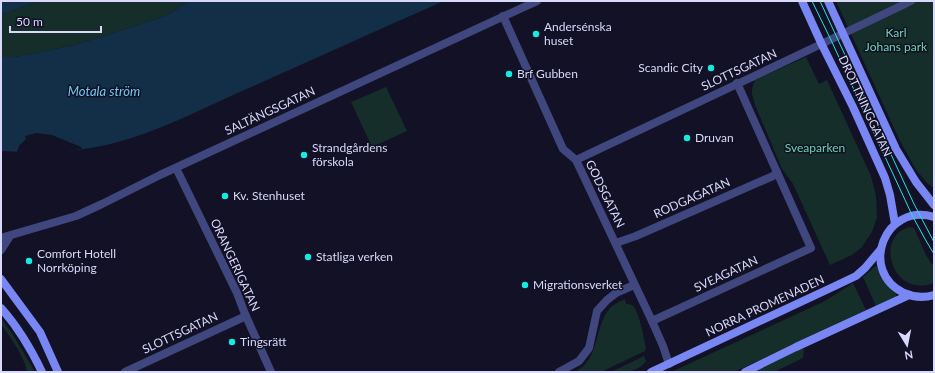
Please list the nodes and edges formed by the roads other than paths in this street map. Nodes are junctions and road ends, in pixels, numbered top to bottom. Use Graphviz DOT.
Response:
graph roads {
  1 [pos="537,1"];
  2 [pos="802,1"];
  3 [pos="828,1"];
  4 [pos="911,1"];
  5 [pos="503,16"];
  6 [pos="844,34"];
  7 [pos="822,44"];
  8 [pos="737,83"];
  9 [pos="576,160"];
  10 [pos="176,168"];
  11 [pos="777,172"];
  12 [pos="934,204"];
  13 [pos="934,217"];
  14 [pos="895,224"];
  15 [pos="10,236"];
  16 [pos="1,238"];
  17 [pos="616,243"];
  18 [pos="881,249"];
  19 [pos="1,250"];
  20 [pos="1,279"];
  21 [pos="634,285"];
  22 [pos="909,295"];
  23 [pos="934,295"];
  24 [pos="1,308"];
  25 [pos="246,316"];
  26 [pos="652,322"];
  27 [pos="669,364"];
  28 [pos="42,372"];
  29 [pos="58,372"];
  30 [pos="125,372"];
  31 [pos="272,372"];
  32 [pos="559,372"];
  33 [pos="652,372"];
  34 [pos="745,372"];
  1 -- 5 [label="street, SALTÄNGSGATAN"];
  2 -- 7 [label="main road, DROTTNINGGATAN"];
  3 -- 6 [label="main road, DROTTNINGGATAN"];
  4 -- 6 [label="street, SLOTTSGATAN"];
  5 -- 9 [label="street, GODSGATAN"];
  5 -- 10 [label="street, SALTÄNGSGATAN"];
  6 -- 7 [label="street, SLOTTSGATAN"];
  6 -- 12 [label="main road, DROTTNINGGATAN"];
  7 -- 8 [label="street, SLOTTSGATAN"];
  7 -- 14 [label="main road, DROTTNINGGATAN"];
  8 -- 9 [label="street, SLOTTSGATAN"];
  8 -- 11 [label="street"];
  9 -- 17 [label="street, GODSGATAN"];
  10 -- 15 [label="street, SALTÄNGSGATAN"];
  10 -- 25 [label="street, ORANGERIGATAN"];
  11 -- 17 [label="street, RODGAGATAN"];
  11 -- 26 [label="street, SVEAGATAN"];
  13 -- 14 [label="main road"];
  14 -- 18 [label="main road"];
  15 -- 16 [label="street, SALTÄNGSGATAN"];
  15 -- 19 [label="street"];
  17 -- 21 [label="street, GODSGATAN"];
  18 -- 22 [label="main road"];
  18 -- 27 [label="main road, NORRA PROMENADEN"];
  20 -- 29 [label="main road"];
  21 -- 26 [label="street, GODSGATAN"];
  21 -- 32 [label="street"];
  22 -- 23 [label="main road"];
  22 -- 34 [label="main road"];
  24 -- 28 [label="main road"];
  25 -- 30 [label="street, SLOTTSGATAN"];
  25 -- 31 [label="street, ORANGERIGATAN"];
  26 -- 27 [label="street, GODSGATAN"];
  27 -- 33 [label="main road, NORRA PROMENADEN"];
}
